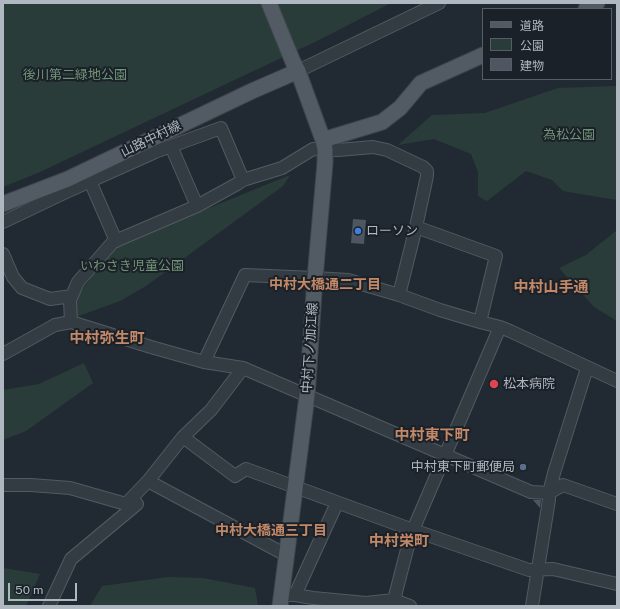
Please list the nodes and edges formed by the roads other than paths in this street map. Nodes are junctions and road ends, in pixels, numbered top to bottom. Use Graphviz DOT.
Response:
graph roads {
  1 [pos="269,3"];
  2 [pos="439,3"];
  3 [pos="597,3"];
  4 [pos="588,8"];
  5 [pos="482,56"];
  6 [pos="295,67"];
  7 [pos="324,145"];
  8 [pos="171,146"];
  9 [pos="243,180"];
  10 [pos="90,182"];
  11 [pos="3,204"];
  12 [pos="197,206"];
  13 [pos="3,222"];
  14 [pos="416,227"];
  15 [pos="116,241"];
  16 [pos="3,254"];
  17 [pos="315,278"];
  18 [pos="399,295"];
  19 [pos="72,296"];
  20 [pos="71,322"];
  21 [pos="480,322"];
  22 [pos="500,327"];
  23 [pos="3,354"];
  24 [pos="204,362"];
  25 [pos="243,368"];
  26 [pos="587,368"];
  27 [pos="617,381"];
  28 [pos="307,396"];
  29 [pos="183,437"];
  30 [pos="445,455"];
  31 [pos="148,481"];
  32 [pos="3,485"];
  33 [pos="296,486"];
  34 [pos="549,493"];
  35 [pos="132,498"];
  36 [pos="337,503"];
  37 [pos="617,504"];
  38 [pos="413,530"];
  39 [pos="286,555"];
  40 [pos="538,570"];
  41 [pos="617,584"];
  42 [pos="286,599"];
  43 [pos="394,600"];
  44 [pos="49,606"];
  45 [pos="410,606"];
  46 [pos="532,606"];
  1 -- 6 [label="main road, 中村下ノ加江線"];
  2 -- 6 [label="street"];
  3 -- 4 [label="main road"];
  5 -- 7 [label="main road"];
  6 -- 7 [label="main road, 中村下ノ加江線"];
  6 -- 11 [label="main road, 山路中村線"];
  7 -- 9 [label="street"];
  7 -- 14 [label="street"];
  7 -- 17 [label="main road, 中村下ノ加江線"];
  8 -- 9 [label="street"];
  8 -- 10 [label="street"];
  8 -- 12 [label="street"];
  9 -- 12 [label="street"];
  10 -- 13 [label="street"];
  10 -- 15 [label="street"];
  12 -- 15 [label="street"];
  14 -- 18 [label="street"];
  14 -- 21 [label="street"];
  15 -- 19 [label="street"];
  16 -- 19 [label="street"];
  17 -- 18 [label="street"];
  17 -- 24 [label="street"];
  17 -- 28 [label="main road, 中村下ノ加江線"];
  18 -- 21 [label="street"];
  19 -- 20 [label="street"];
  20 -- 23 [label="street"];
  20 -- 24 [label="street"];
  21 -- 22 [label="street"];
  22 -- 26 [label="street"];
  22 -- 30 [label="street"];
  24 -- 25 [label="street"];
  25 -- 28 [label="street"];
  25 -- 29 [label="street"];
  26 -- 27 [label="street"];
  26 -- 34 [label="street"];
  28 -- 30 [label="street"];
  28 -- 33 [label="main road, 中村下ノ加江線"];
  29 -- 31 [label="street"];
  29 -- 33 [label="street"];
  30 -- 34 [label="street"];
  30 -- 38 [label="street"];
  31 -- 35 [label="street"];
  31 -- 39 [label="street"];
  32 -- 35 [label="street"];
  33 -- 36 [label="street"];
  33 -- 39 [label="main road, 中村下ノ加江線"];
  34 -- 37 [label="street"];
  34 -- 40 [label="street"];
  35 -- 44 [label="street"];
  36 -- 38 [label="street"];
  36 -- 42 [label="street"];
  38 -- 40 [label="street"];
  38 -- 43 [label="street"];
  39 -- 42 [label="main road, 中村下ノ加江線"];
  40 -- 41 [label="street"];
  40 -- 46 [label="street"];
  42 -- 43 [label="street"];
  43 -- 45 [label="street"];
}
